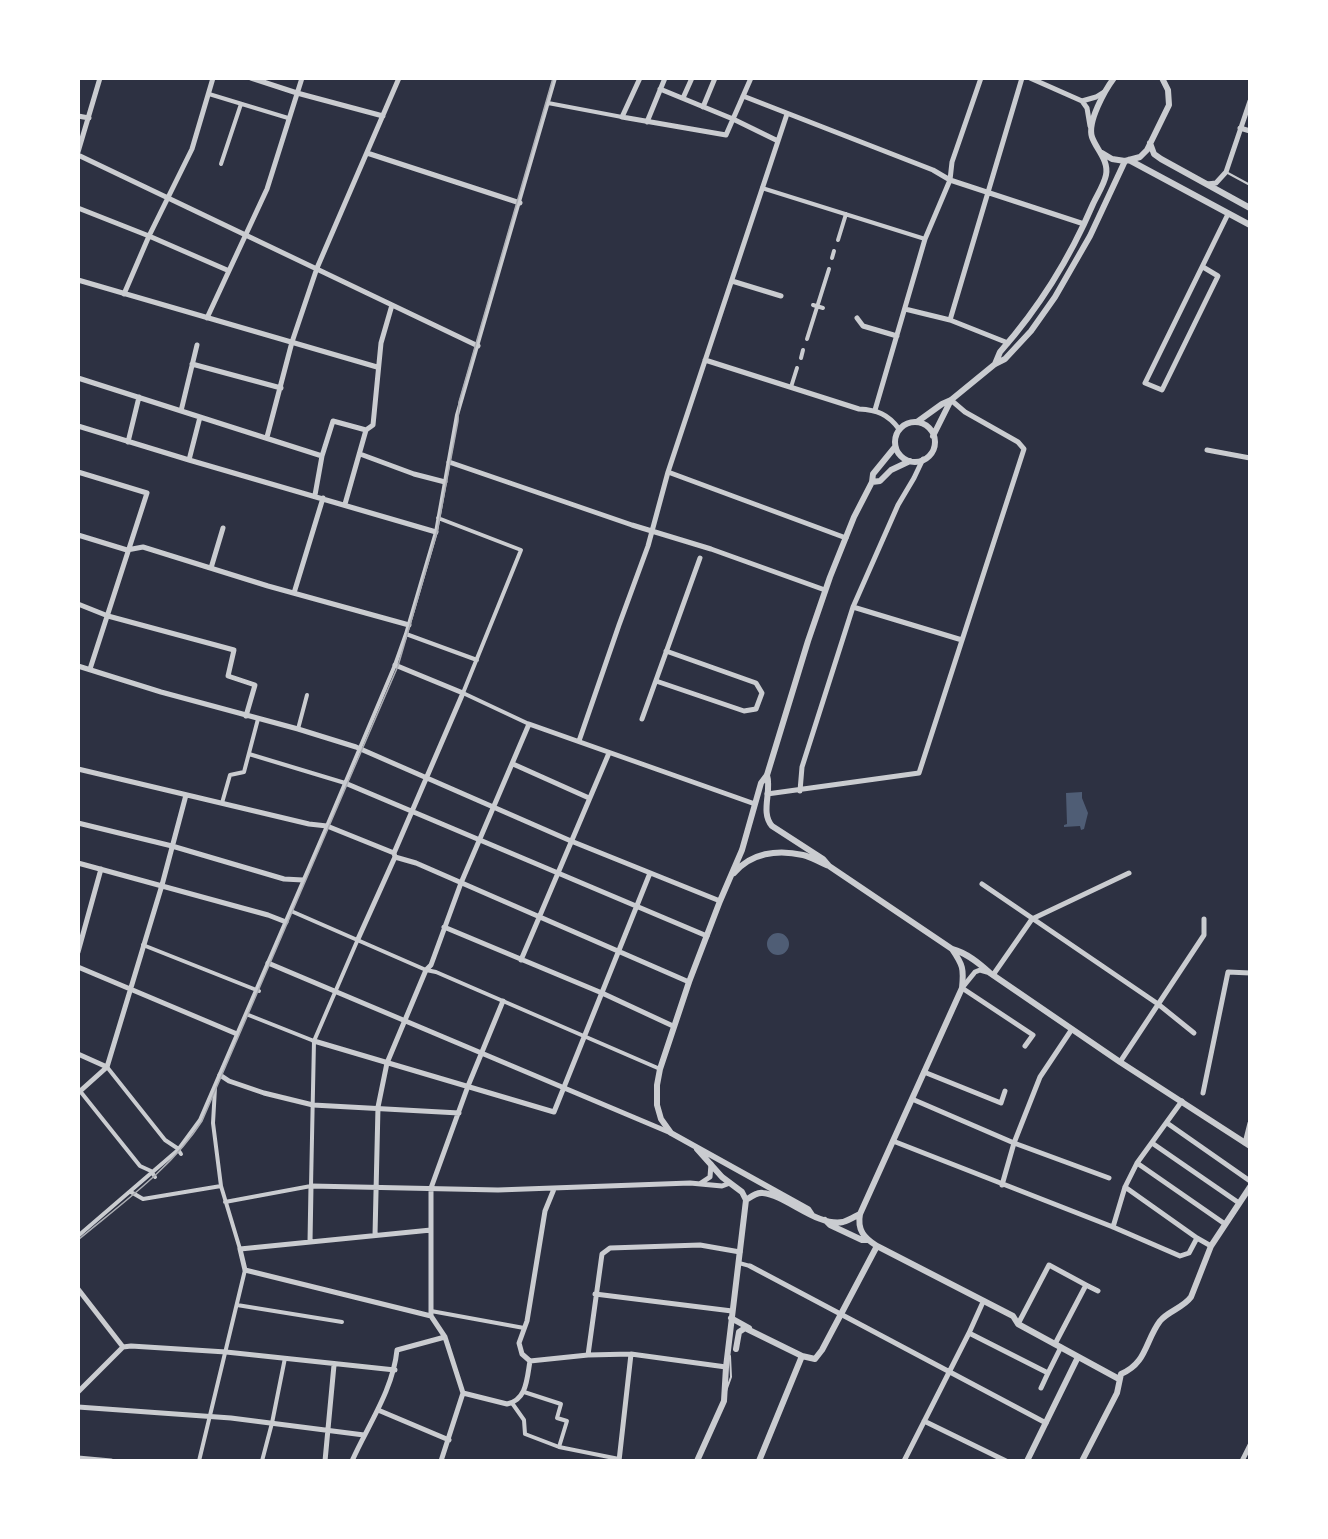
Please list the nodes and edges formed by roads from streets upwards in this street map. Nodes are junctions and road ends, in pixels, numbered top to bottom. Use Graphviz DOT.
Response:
graph roads {
  1 [pos="100,78"];
  2 [pos="213,78"];
  3 [pos="251,78"];
  4 [pos="302,78"];
  5 [pos="399,78"];
  6 [pos="555,78"];
  7 [pos="640,78"];
  8 [pos="665,78"];
  9 [pos="692,78"];
  10 [pos="715,78"];
  11 [pos="751,78"];
  12 [pos="981,78"];
  13 [pos="1023,78"];
  14 [pos="1030,78"];
  15 [pos="1114,78"];
  16 [pos="1162,78"];
  17 [pos="660,89"];
  18 [pos="1105,91"];
  19 [pos="297,93"];
  20 [pos="209,94"];
  21 [pos="743,96"];
  22 [pos="683,98"];
  23 [pos="1082,100"];
  24 [pos="1250,101"];
  25 [pos="548,103"];
  26 [pos="241,104"];
  27 [pos="703,107"];
  28 [pos="787,114"];
  29 [pos="78,116"];
  30 [pos="383,116"];
  31 [pos="622,117"];
  32 [pos="89,118"];
  33 [pos="288,118"];
  34 [pos="733,119"];
  35 [pos="647,122"];
  36 [pos="1090,128"];
  37 [pos="1240,128"];
  38 [pos="1250,131"];
  39 [pos="778,141"];
  40 [pos="1150,143"];
  41 [pos="1098,148"];
  42 [pos="367,153"];
  43 [pos="78,154"];
  44 [pos="1127,161"];
  45 [pos="221,164"];
  46 [pos="950,180"];
  47 [pos="1207,184"];
  48 [pos="762,188"];
  49 [pos="988,194"];
  50 [pos="168,197"];
  51 [pos="520,202"];
  52 [pos="78,208"];
  53 [pos="1250,208"];
  54 [pos="846,214"];
  55 [pos="1228,214"];
  56 [pos="1084,224"];
  57 [pos="1250,225"];
  58 [pos="245,234"];
  59 [pos="149,236"];
  60 [pos="925,239"];
  61 [pos="838,240"];
  62 [pos="834,251"];
  63 [pos="832,258"];
  64 [pos="1203,267"];
  65 [pos="317,268"];
  66 [pos="829,269"];
  67 [pos="227,270"];
  68 [pos="78,280"];
  69 [pos="732,281"];
  70 [pos="124,294"];
  71 [pos="783,296"];
  72 [pos="392,305"];
  73 [pos="815,306"];
  74 [pos="823,308"];
  75 [pos="905,309"];
  76 [pos="854,317"];
  77 [pos="207,318"];
  78 [pos="950,320"];
  79 [pos="897,336"];
  80 [pos="807,339"];
  81 [pos="292,342"];
  82 [pos="1008,343"];
  83 [pos="197,345"];
  84 [pos="478,346"];
  85 [pos="803,350"];
  86 [pos="801,358"];
  87 [pos="705,360"];
  88 [pos="995,363"];
  89 [pos="192,364"];
  90 [pos="377,367"];
  91 [pos="797,368"];
  92 [pos="78,378"];
  93 [pos="790,387"];
  94 [pos="281,388"];
  95 [pos="139,397"];
  96 [pos="951,400"];
  97 [pos="875,410"];
  98 [pos="181,411"];
  99 [pos="200,417"];
  100 [pos="917,422"];
  101 [pos="78,426"];
  102 [pos="899,429"];
  103 [pos="366,430"];
  104 [pos="933,436"];
  105 [pos="267,437"];
  106 [pos="128,442"];
  107 [pos="895,447"];
  108 [pos="1207,450"];
  109 [pos="360,454"];
  110 [pos="322,456"];
  111 [pos="1250,458"];
  112 [pos="923,459"];
  113 [pos="189,460"];
  114 [pos="910,461"];
  115 [pos="449,462"];
  116 [pos="668,471"];
  117 [pos="78,472"];
  118 [pos="445,482"];
  119 [pos="872,482"];
  120 [pos="315,495"];
  121 [pos="323,498"];
  122 [pos="345,504"];
  123 [pos="438,518"];
  124 [pos="223,528"];
  125 [pos="651,530"];
  126 [pos="436,532"];
  127 [pos="78,535"];
  128 [pos="846,538"];
  129 [pos="127,550"];
  130 [pos="700,558"];
  131 [pos="211,568"];
  132 [pos="825,590"];
  133 [pos="294,593"];
  134 [pos="78,604"];
  135 [pos="853,607"];
  136 [pos="108,616"];
  137 [pos="409,625"];
  138 [pos="406,634"];
  139 [pos="962,640"];
  140 [pos="666,651"];
  141 [pos="477,660"];
  142 [pos="395,664"];
  143 [pos="78,666"];
  144 [pos="90,669"];
  145 [pos="656,681"];
  146 [pos="463,693"];
  147 [pos="307,695"];
  148 [pos="246,716"];
  149 [pos="258,719"];
  150 [pos="642,719"];
  151 [pos="529,724"];
  152 [pos="298,729"];
  153 [pos="579,741"];
  154 [pos="358,748"];
  155 [pos="609,753"];
  156 [pos="249,754"];
  157 [pos="513,764"];
  158 [pos="78,769"];
  159 [pos="767,776"];
  160 [pos="426,777"];
  161 [pos="345,783"];
  162 [pos="800,791"];
  163 [pos="767,794"];
  164 [pos="186,795"];
  165 [pos="589,798"];
  166 [pos="222,804"];
  167 [pos="755,804"];
  168 [pos="495,807"];
  169 [pos="413,811"];
  170 [pos="78,822"];
  171 [pos="327,826"];
  172 [pos="481,840"];
  173 [pos="571,841"];
  174 [pos="172,846"];
  175 [pos="394,855"];
  176 [pos="78,863"];
  177 [pos="829,866"];
  178 [pos="101,869"];
  179 [pos="557,873"];
  180 [pos="650,873"];
  181 [pos="1129,873"];
  182 [pos="303,880"];
  183 [pos="729,880"];
  184 [pos="461,884"];
  185 [pos="982,884"];
  186 [pos="162,885"];
  187 [pos="720,901"];
  188 [pos="638,906"];
  189 [pos="291,911"];
  190 [pos="538,917"];
  191 [pos="1032,919"];
  192 [pos="1204,919"];
  193 [pos="286,922"];
  194 [pos="444,927"];
  195 [pos="707,936"];
  196 [pos="358,939"];
  197 [pos="143,945"];
  198 [pos="952,949"];
  199 [pos="618,951"];
  200 [pos="78,952"];
  201 [pos="521,960"];
  202 [pos="268,963"];
  203 [pos="78,967"];
  204 [pos="426,970"];
  205 [pos="1250,973"];
  206 [pos="992,974"];
  207 [pos="689,982"];
  208 [pos="130,988"];
  209 [pos="962,988"];
  210 [pos="258,991"];
  211 [pos="336,992"];
  212 [pos="602,993"];
  213 [pos="503,1001"];
  214 [pos="1158,1004"];
  215 [pos="246,1014"];
  216 [pos="404,1020"];
  217 [pos="673,1026"];
  218 [pos="1072,1029"];
  219 [pos="1194,1033"];
  220 [pos="237,1034"];
  221 [pos="585,1035"];
  222 [pos="314,1041"];
  223 [pos="1025,1046"];
  224 [pos="481,1052"];
  225 [pos="78,1054"];
  226 [pos="1120,1062"];
  227 [pos="387,1064"];
  228 [pos="107,1067"];
  229 [pos="660,1069"];
  230 [pos="924,1072"];
  231 [pos="220,1075"];
  232 [pos="468,1086"];
  233 [pos="215,1087"];
  234 [pos="563,1087"];
  235 [pos="1005,1091"];
  236 [pos="79,1092"];
  237 [pos="1203,1093"];
  238 [pos="912,1099"];
  239 [pos="1182,1101"];
  240 [pos="313,1105"];
  241 [pos="378,1107"];
  242 [pos="459,1113"];
  243 [pos="1167,1123"];
  244 [pos="1250,1123"];
  245 [pos="671,1133"];
  246 [pos="892,1141"];
  247 [pos="1014,1143"];
  248 [pos="1152,1143"];
  249 [pos="1248,1145"];
  250 [pos="694,1146"];
  251 [pos="180,1152"];
  252 [pos="709,1160"];
  253 [pos="1137,1163"];
  254 [pos="154,1175"];
  255 [pos="1108,1178"];
  256 [pos="1250,1181"];
  257 [pos="730,1183"];
  258 [pos="699,1184"];
  259 [pos="1002,1185"];
  260 [pos="221,1186"];
  261 [pos="311,1186"];
  262 [pos="376,1187"];
  263 [pos="1125,1187"];
  264 [pos="1250,1187"];
  265 [pos="431,1188"];
  266 [pos="554,1189"];
  267 [pos="131,1192"];
  268 [pos="746,1200"];
  269 [pos="225,1202"];
  270 [pos="1239,1203"];
  271 [pos="860,1214"];
  272 [pos="812,1215"];
  273 [pos="825,1219"];
  274 [pos="1225,1224"];
  275 [pos="1113,1227"];
  276 [pos="431,1230"];
  277 [pos="375,1235"];
  278 [pos="78,1236"];
  279 [pos="1197,1238"];
  280 [pos="867,1240"];
  281 [pos="310,1242"];
  282 [pos="878,1246"];
  283 [pos="1211,1246"];
  284 [pos="240,1249"];
  285 [pos="740,1252"];
  286 [pos="739,1263"];
  287 [pos="750,1266"];
  288 [pos="245,1270"];
  289 [pos="1086,1285"];
  290 [pos="78,1289"];
  291 [pos="1098,1291"];
  292 [pos="595,1294"];
  293 [pos="983,1302"];
  294 [pos="237,1305"];
  295 [pos="431,1313"];
  296 [pos="841,1314"];
  297 [pos="732,1315"];
  298 [pos="342,1322"];
  299 [pos="1018,1324"];
  300 [pos="524,1329"];
  301 [pos="750,1329"];
  302 [pos="969,1333"];
  303 [pos="446,1337"];
  304 [pos="1058,1346"];
  305 [pos="123,1347"];
  306 [pos="736,1349"];
  307 [pos="226,1352"];
  308 [pos="588,1354"];
  309 [pos="631,1354"];
  310 [pos="802,1356"];
  311 [pos="1078,1357"];
  312 [pos="285,1359"];
  313 [pos="530,1361"];
  314 [pos="334,1365"];
  315 [pos="726,1367"];
  316 [pos="395,1370"];
  317 [pos="949,1371"];
  318 [pos="1048,1373"];
  319 [pos="1119,1379"];
  320 [pos="1041,1388"];
  321 [pos="78,1392"];
  322 [pos="524,1392"];
  323 [pos="463,1393"];
  324 [pos="512,1403"];
  325 [pos="78,1407"];
  326 [pos="378,1410"];
  327 [pos="210,1416"];
  328 [pos="924,1421"];
  329 [pos="272,1423"];
  330 [pos="1046,1423"];
  331 [pos="328,1429"];
  332 [pos="364,1435"];
  333 [pos="449,1440"];
  334 [pos="1250,1445"];
  335 [pos="559,1447"];
  336 [pos="78,1458"];
  337 [pos="619,1460"];
  338 [pos="111,1461"];
  339 [pos="199,1461"];
  340 [pos="262,1461"];
  341 [pos="325,1461"];
  342 [pos="352,1461"];
  343 [pos="441,1461"];
  344 [pos="697,1461"];
  345 [pos="759,1461"];
  346 [pos="904,1461"];
  347 [pos="1006,1461"];
  348 [pos="1028,1461"];
  349 [pos="1082,1461"];
  350 [pos="1242,1461"];
  1 -- 32 [label="street"];
  2 -- 20 [label="street"];
  3 -- 19 [label="street"];
  4 -- 19 [label="street"];
  5 -- 30 [label="street"];
  6 -- 25 [label="street"];
  7 -- 31 [label="street"];
  8 -- 17 [label="street"];
  9 -- 22 [label="street"];
  10 -- 27 [label="street"];
  11 -- 21 [label="street"];
  12 -- 46 [label="street"];
  13 -- 49 [label="street"];
  14 -- 23 [label="street"];
  15 -- 18 [label="street"];
  16 -- 40 [label="street"];
  17 -- 22 [label="street"];
  17 -- 35 [label="street"];
  18 -- 23 [label="street"];
  18 -- 36 [label="street"];
  19 -- 30 [label="street"];
  19 -- 33 [label="street"];
  20 -- 26 [label="street"];
  20 -- 50 [label="street"];
  21 -- 28 [label="street"];
  21 -- 34 [label="street"];
  22 -- 27 [label="street"];
  23 -- 36 [label="street"];
  24 -- 37 [label="street"];
  25 -- 31 [label="street"];
  25 -- 51 [label="street"];
  26 -- 33 [label="street"];
  26 -- 45 [label="street"];
  27 -- 34 [label="street"];
  28 -- 39 [label="street"];
  28 -- 46 [label="street"];
  29 -- 32 [label="street"];
  30 -- 42 [label="street"];
  31 -- 35 [label="street"];
  32 -- 43 [label="street"];
  33 -- 58 [label="street"];
  34 -- 35 [label="street"];
  34 -- 39 [label="street"];
  36 -- 41 [label="street"];
  37 -- 38 [label="street"];
  37 -- 47 [label="street"];
  39 -- 48 [label="street"];
  40 -- 44 [label="street"];
  40 -- 47 [label="street"];
  41 -- 44 [label="street"];
  41 -- 56 [label="street"];
  42 -- 51 [label="street"];
  42 -- 65 [label="street"];
  43 -- 50 [label="street"];
  44 -- 55 [label="street"];
  44 -- 88 [label="street"];
  46 -- 49 [label="street"];
  46 -- 60 [label="street"];
  47 -- 53 [label="street"];
  48 -- 54 [label="street"];
  48 -- 69 [label="street"];
  49 -- 56 [label="street"];
  49 -- 78 [label="street"];
  50 -- 58 [label="street"];
  50 -- 59 [label="street"];
  51 -- 84 [label="street"];
  52 -- 59 [label="street"];
  54 -- 60 [label="street"];
  54 -- 61 [label="street"];
  55 -- 57 [label="street"];
  55 -- 64 [label="street"];
  56 -- 82 [label="street"];
  58 -- 65 [label="street"];
  58 -- 67 [label="street"];
  59 -- 67 [label="street"];
  59 -- 70 [label="street"];
  60 -- 75 [label="street"];
  62 -- 63 [label="street"];
  64 -- 64 [label="street"];
  65 -- 72 [label="street"];
  65 -- 81 [label="street"];
  66 -- 73 [label="street"];
  67 -- 77 [label="street"];
  68 -- 70 [label="street"];
  69 -- 71 [label="street"];
  69 -- 87 [label="street"];
  70 -- 77 [label="street"];
  72 -- 84 [label="street"];
  72 -- 90 [label="street"];
  73 -- 74 [label="street"];
  73 -- 80 [label="street"];
  75 -- 78 [label="street"];
  75 -- 79 [label="street"];
  76 -- 79 [label="street"];
  77 -- 81 [label="street"];
  78 -- 82 [label="street"];
  79 -- 97 [label="street"];
  81 -- 90 [label="street"];
  81 -- 94 [label="street"];
  82 -- 88 [label="street"];
  83 -- 89 [label="street"];
  84 -- 115 [label="street"];
  85 -- 86 [label="street"];
  87 -- 93 [label="street"];
  87 -- 116 [label="street"];
  88 -- 96 [label="street"];
  89 -- 94 [label="street"];
  89 -- 98 [label="street"];
  90 -- 103 [label="street"];
  91 -- 93 [label="street"];
  92 -- 95 [label="street"];
  93 -- 97 [label="street"];
  94 -- 105 [label="street"];
  95 -- 98 [label="street"];
  95 -- 106 [label="street"];
  96 -- 100 [label="street"];
  96 -- 104 [label="street"];
  96 -- 139 [label="street"];
  97 -- 102 [label="street"];
  98 -- 99 [label="street"];
  99 -- 105 [label="street"];
  99 -- 113 [label="street"];
  100 -- 102 [label="street"];
  100 -- 104 [label="street"];
  101 -- 106 [label="street"];
  102 -- 107 [label="street"];
  103 -- 109 [label="street"];
  103 -- 110 [label="street"];
  104 -- 112 [label="street"];
  105 -- 110 [label="street"];
  106 -- 113 [label="street"];
  107 -- 114 [label="street"];
  107 -- 119 [label="street"];
  108 -- 111 [label="street"];
  109 -- 118 [label="street"];
  109 -- 122 [label="street"];
  110 -- 120 [label="street"];
  112 -- 114 [label="street"];
  112 -- 135 [label="street"];
  113 -- 120 [label="street"];
  114 -- 119 [label="street"];
  115 -- 118 [label="street"];
  115 -- 125 [label="street"];
  116 -- 125 [label="street"];
  116 -- 128 [label="street"];
  117 -- 129 [label="street"];
  118 -- 123 [label="street"];
  119 -- 128 [label="street"];
  120 -- 121 [label="street"];
  121 -- 122 [label="street"];
  121 -- 133 [label="street"];
  122 -- 126 [label="street"];
  123 -- 126 [label="street"];
  123 -- 141 [label="street"];
  124 -- 131 [label="street"];
  125 -- 132 [label="street"];
  125 -- 153 [label="street"];
  126 -- 137 [label="street"];
  127 -- 129 [label="street"];
  128 -- 132 [label="street"];
  129 -- 131 [label="street"];
  129 -- 136 [label="street"];
  130 -- 140 [label="street"];
  131 -- 133 [label="street"];
  132 -- 159 [label="street"];
  133 -- 137 [label="street"];
  134 -- 136 [label="street"];
  135 -- 139 [label="street"];
  135 -- 162 [label="street"];
  136 -- 144 [label="street"];
  136 -- 148 [label="street"];
  137 -- 138 [label="street"];
  138 -- 141 [label="street"];
  138 -- 142 [label="street"];
  139 -- 162 [label="street"];
  140 -- 145 [label="street"];
  140 -- 145 [label="street"];
  141 -- 146 [label="street"];
  142 -- 146 [label="street"];
  142 -- 154 [label="street"];
  143 -- 144 [label="street"];
  144 -- 148 [label="street"];
  145 -- 150 [label="street"];
  146 -- 151 [label="street"];
  146 -- 160 [label="street"];
  147 -- 152 [label="street"];
  148 -- 149 [label="street"];
  149 -- 152 [label="street"];
  149 -- 156 [label="street"];
  151 -- 153 [label="street"];
  151 -- 157 [label="street"];
  152 -- 154 [label="street"];
  153 -- 155 [label="street"];
  154 -- 160 [label="street"];
  154 -- 161 [label="street"];
  155 -- 165 [label="street"];
  155 -- 167 [label="street"];
  156 -- 161 [label="street"];
  156 -- 166 [label="street"];
  157 -- 165 [label="street"];
  157 -- 168 [label="street"];
  158 -- 164 [label="street"];
  159 -- 163 [label="street"];
  159 -- 167 [label="street"];
  160 -- 168 [label="street"];
  160 -- 169 [label="street"];
  161 -- 169 [label="street"];
  161 -- 171 [label="street"];
  162 -- 163 [label="street"];
  163 -- 177 [label="street"];
  164 -- 166 [label="street"];
  164 -- 174 [label="street"];
  165 -- 173 [label="street"];
  166 -- 171 [label="street"];
  167 -- 183 [label="street"];
  168 -- 172 [label="street"];
  168 -- 173 [label="street"];
  169 -- 172 [label="street"];
  169 -- 175 [label="street"];
  170 -- 174 [label="street"];
  171 -- 175 [label="street"];
  171 -- 182 [label="street"];
  172 -- 179 [label="street"];
  172 -- 184 [label="street"];
  173 -- 179 [label="street"];
  173 -- 180 [label="street"];
  174 -- 182 [label="street"];
  174 -- 186 [label="street"];
  175 -- 184 [label="street"];
  175 -- 196 [label="street"];
  176 -- 178 [label="street"];
  177 -- 183 [label="street"];
  177 -- 198 [label="street"];
  178 -- 186 [label="street"];
  178 -- 200 [label="street"];
  179 -- 188 [label="street"];
  179 -- 190 [label="street"];
  180 -- 187 [label="street"];
  180 -- 188 [label="street"];
  181 -- 191 [label="street"];
  182 -- 189 [label="street"];
  183 -- 187 [label="street"];
  184 -- 190 [label="street"];
  184 -- 194 [label="street"];
  185 -- 191 [label="street"];
  186 -- 193 [label="street"];
  186 -- 197 [label="street"];
  187 -- 195 [label="street"];
  188 -- 195 [label="street"];
  188 -- 199 [label="street"];
  189 -- 193 [label="street"];
  189 -- 196 [label="street"];
  190 -- 199 [label="street"];
  190 -- 201 [label="street"];
  191 -- 206 [label="street"];
  191 -- 214 [label="street"];
  192 -- 214 [label="street"];
  193 -- 202 [label="street"];
  194 -- 201 [label="street"];
  194 -- 204 [label="street"];
  195 -- 207 [label="street"];
  196 -- 204 [label="street"];
  196 -- 211 [label="street"];
  197 -- 208 [label="street"];
  197 -- 210 [label="street"];
  198 -- 206 [label="street"];
  198 -- 209 [label="street"];
  199 -- 207 [label="street"];
  199 -- 212 [label="street"];
  201 -- 212 [label="street"];
  202 -- 210 [label="street"];
  202 -- 211 [label="street"];
  203 -- 208 [label="street"];
  204 -- 213 [label="street"];
  204 -- 216 [label="street"];
  205 -- 237 [label="street"];
  206 -- 209 [label="street"];
  206 -- 218 [label="street"];
  207 -- 217 [label="street"];
  208 -- 220 [label="street"];
  208 -- 228 [label="street"];
  209 -- 223 [label="street"];
  209 -- 230 [label="street"];
  210 -- 215 [label="street"];
  211 -- 216 [label="street"];
  211 -- 222 [label="street"];
  212 -- 217 [label="street"];
  212 -- 221 [label="street"];
  213 -- 221 [label="street"];
  213 -- 224 [label="street"];
  214 -- 219 [label="street"];
  214 -- 226 [label="street"];
  215 -- 220 [label="street"];
  215 -- 222 [label="street"];
  216 -- 224 [label="street"];
  216 -- 227 [label="street"];
  217 -- 229 [label="street"];
  218 -- 226 [label="street"];
  218 -- 247 [label="street"];
  220 -- 231 [label="street"];
  221 -- 229 [label="street"];
  221 -- 234 [label="street"];
  222 -- 227 [label="street"];
  222 -- 240 [label="street"];
  224 -- 232 [label="street"];
  224 -- 234 [label="street"];
  225 -- 228 [label="street"];
  226 -- 239 [label="street"];
  227 -- 232 [label="street"];
  227 -- 241 [label="street"];
  228 -- 236 [label="street"];
  228 -- 251 [label="street"];
  229 -- 245 [label="street"];
  230 -- 235 [label="street"];
  230 -- 238 [label="street"];
  231 -- 233 [label="street"];
  231 -- 240 [label="street"];
  232 -- 234 [label="street"];
  232 -- 242 [label="street"];
  233 -- 251 [label="street"];
  233 -- 260 [label="street"];
  234 -- 245 [label="street"];
  236 -- 254 [label="street"];
  238 -- 246 [label="street"];
  238 -- 247 [label="street"];
  239 -- 243 [label="street"];
  239 -- 249 [label="street"];
  240 -- 241 [label="street"];
  240 -- 261 [label="street"];
  241 -- 242 [label="street"];
  241 -- 262 [label="street"];
  242 -- 265 [label="street"];
  243 -- 248 [label="street"];
  243 -- 256 [label="street"];
  244 -- 249 [label="street"];
  245 -- 250 [label="street"];
  246 -- 259 [label="street"];
  246 -- 271 [label="street"];
  247 -- 255 [label="street"];
  247 -- 259 [label="street"];
  248 -- 253 [label="street"];
  248 -- 270 [label="street"];
  250 -- 252 [label="street"];
  250 -- 272 [label="street"];
  251 -- 254 [label="street"];
  252 -- 257 [label="street"];
  252 -- 258 [label="street"];
  253 -- 263 [label="street"];
  253 -- 274 [label="street"];
  254 -- 267 [label="street"];
  257 -- 258 [label="street"];
  257 -- 268 [label="street"];
  258 -- 266 [label="street"];
  259 -- 275 [label="street"];
  260 -- 267 [label="street"];
  260 -- 269 [label="street"];
  261 -- 262 [label="street"];
  261 -- 269 [label="street"];
  261 -- 281 [label="street"];
  262 -- 265 [label="street"];
  262 -- 277 [label="street"];
  263 -- 275 [label="street"];
  263 -- 279 [label="street"];
  264 -- 270 [label="street"];
  265 -- 266 [label="street"];
  265 -- 276 [label="street"];
  266 -- 300 [label="street"];
  267 -- 278 [label="street"];
  268 -- 272 [label="street"];
  268 -- 285 [label="street"];
  269 -- 284 [label="street"];
  270 -- 274 [label="street"];
  271 -- 273 [label="street"];
  271 -- 280 [label="street"];
  272 -- 273 [label="street"];
  273 -- 280 [label="street"];
  274 -- 283 [label="street"];
  275 -- 279 [label="street"];
  276 -- 277 [label="street"];
  276 -- 295 [label="street"];
  277 -- 281 [label="street"];
  279 -- 283 [label="street"];
  280 -- 282 [label="street"];
  281 -- 284 [label="street"];
  282 -- 293 [label="street"];
  282 -- 296 [label="street"];
  283 -- 319 [label="street"];
  284 -- 288 [label="street"];
  285 -- 286 [label="street"];
  285 -- 292 [label="street"];
  286 -- 287 [label="street"];
  286 -- 297 [label="street"];
  287 -- 296 [label="street"];
  288 -- 294 [label="street"];
  288 -- 295 [label="street"];
  289 -- 291 [label="street"];
  289 -- 299 [label="street"];
  289 -- 304 [label="street"];
  290 -- 305 [label="street"];
  292 -- 297 [label="street"];
  292 -- 308 [label="street"];
  293 -- 299 [label="street"];
  293 -- 302 [label="street"];
  294 -- 298 [label="street"];
  294 -- 307 [label="street"];
  295 -- 300 [label="street"];
  295 -- 303 [label="street"];
  296 -- 310 [label="street"];
  296 -- 317 [label="street"];
  297 -- 301 [label="street"];
  297 -- 315 [label="street"];
  299 -- 304 [label="street"];
  300 -- 313 [label="street"];
  301 -- 306 [label="street"];
  301 -- 310 [label="street"];
  302 -- 317 [label="street"];
  302 -- 318 [label="street"];
  303 -- 316 [label="street"];
  303 -- 323 [label="street"];
  304 -- 311 [label="street"];
  304 -- 318 [label="street"];
  305 -- 307 [label="street"];
  305 -- 321 [label="street"];
  307 -- 312 [label="street"];
  307 -- 327 [label="street"];
  308 -- 309 [label="street"];
  308 -- 313 [label="street"];
  309 -- 315 [label="street"];
  309 -- 337 [label="street"];
  310 -- 345 [label="street"];
  311 -- 319 [label="street"];
  311 -- 330 [label="street"];
  312 -- 314 [label="street"];
  312 -- 329 [label="street"];
  313 -- 322 [label="street"];
  314 -- 316 [label="street"];
  314 -- 331 [label="street"];
  315 -- 344 [label="street"];
  316 -- 326 [label="street"];
  317 -- 328 [label="street"];
  317 -- 330 [label="street"];
  318 -- 320 [label="street"];
  319 -- 349 [label="street"];
  322 -- 324 [label="street"];
  322 -- 335 [label="street"];
  323 -- 324 [label="street"];
  323 -- 333 [label="street"];
  324 -- 335 [label="street"];
  325 -- 327 [label="street"];
  326 -- 332 [label="street"];
  326 -- 333 [label="street"];
  327 -- 329 [label="street"];
  327 -- 339 [label="street"];
  328 -- 346 [label="street"];
  328 -- 347 [label="street"];
  329 -- 331 [label="street"];
  329 -- 340 [label="street"];
  330 -- 348 [label="street"];
  331 -- 332 [label="street"];
  331 -- 341 [label="street"];
  332 -- 342 [label="street"];
  333 -- 343 [label="street"];
  334 -- 350 [label="street"];
  335 -- 337 [label="street"];
  336 -- 338 [label="street"];
}
